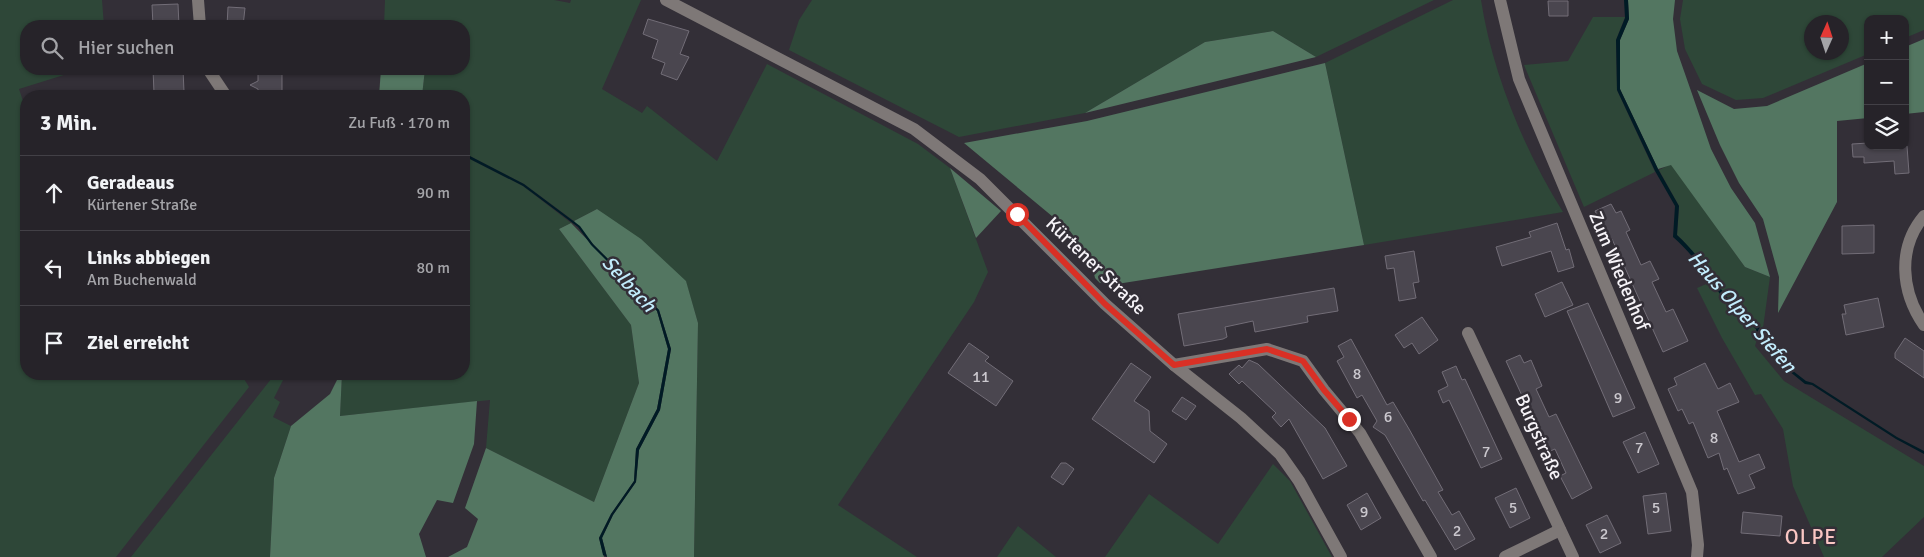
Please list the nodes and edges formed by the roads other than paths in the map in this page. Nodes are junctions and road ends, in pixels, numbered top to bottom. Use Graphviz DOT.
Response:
graph roads {
  1 [pos="198,0"];
  2 [pos="666,0"];
  3 [pos="1500,0"];
  4 [pos="200,20"];
  5 [pos="212,75"];
  6 [pos="222,90"];
  7 [pos="1924,216"];
  8 [pos="1924,325"];
  9 [pos="1468,333"];
  10 [pos="1174,365"];
  11 [pos="1560,530"];
  12 [pos="1341,557"];
  13 [pos="1431,557"];
  14 [pos="1505,557"];
  15 [pos="1573,557"];
  16 [pos="1697,557"];
  1 -- 4 [label="street"];
  2 -- 10 [label="street, Kürtener Straße"];
  3 -- 16 [label="street, Zum Wiedenhof"];
  5 -- 6 [label="street"];
  7 -- 8 [label="street"];
  9 -- 11 [label="street, Burgstraße"];
  10 -- 12 [label="street, Kürtener Straße"];
  10 -- 13 [label="street"];
  11 -- 14 [label="street"];
  11 -- 15 [label="street, Burgstraße"];
}
